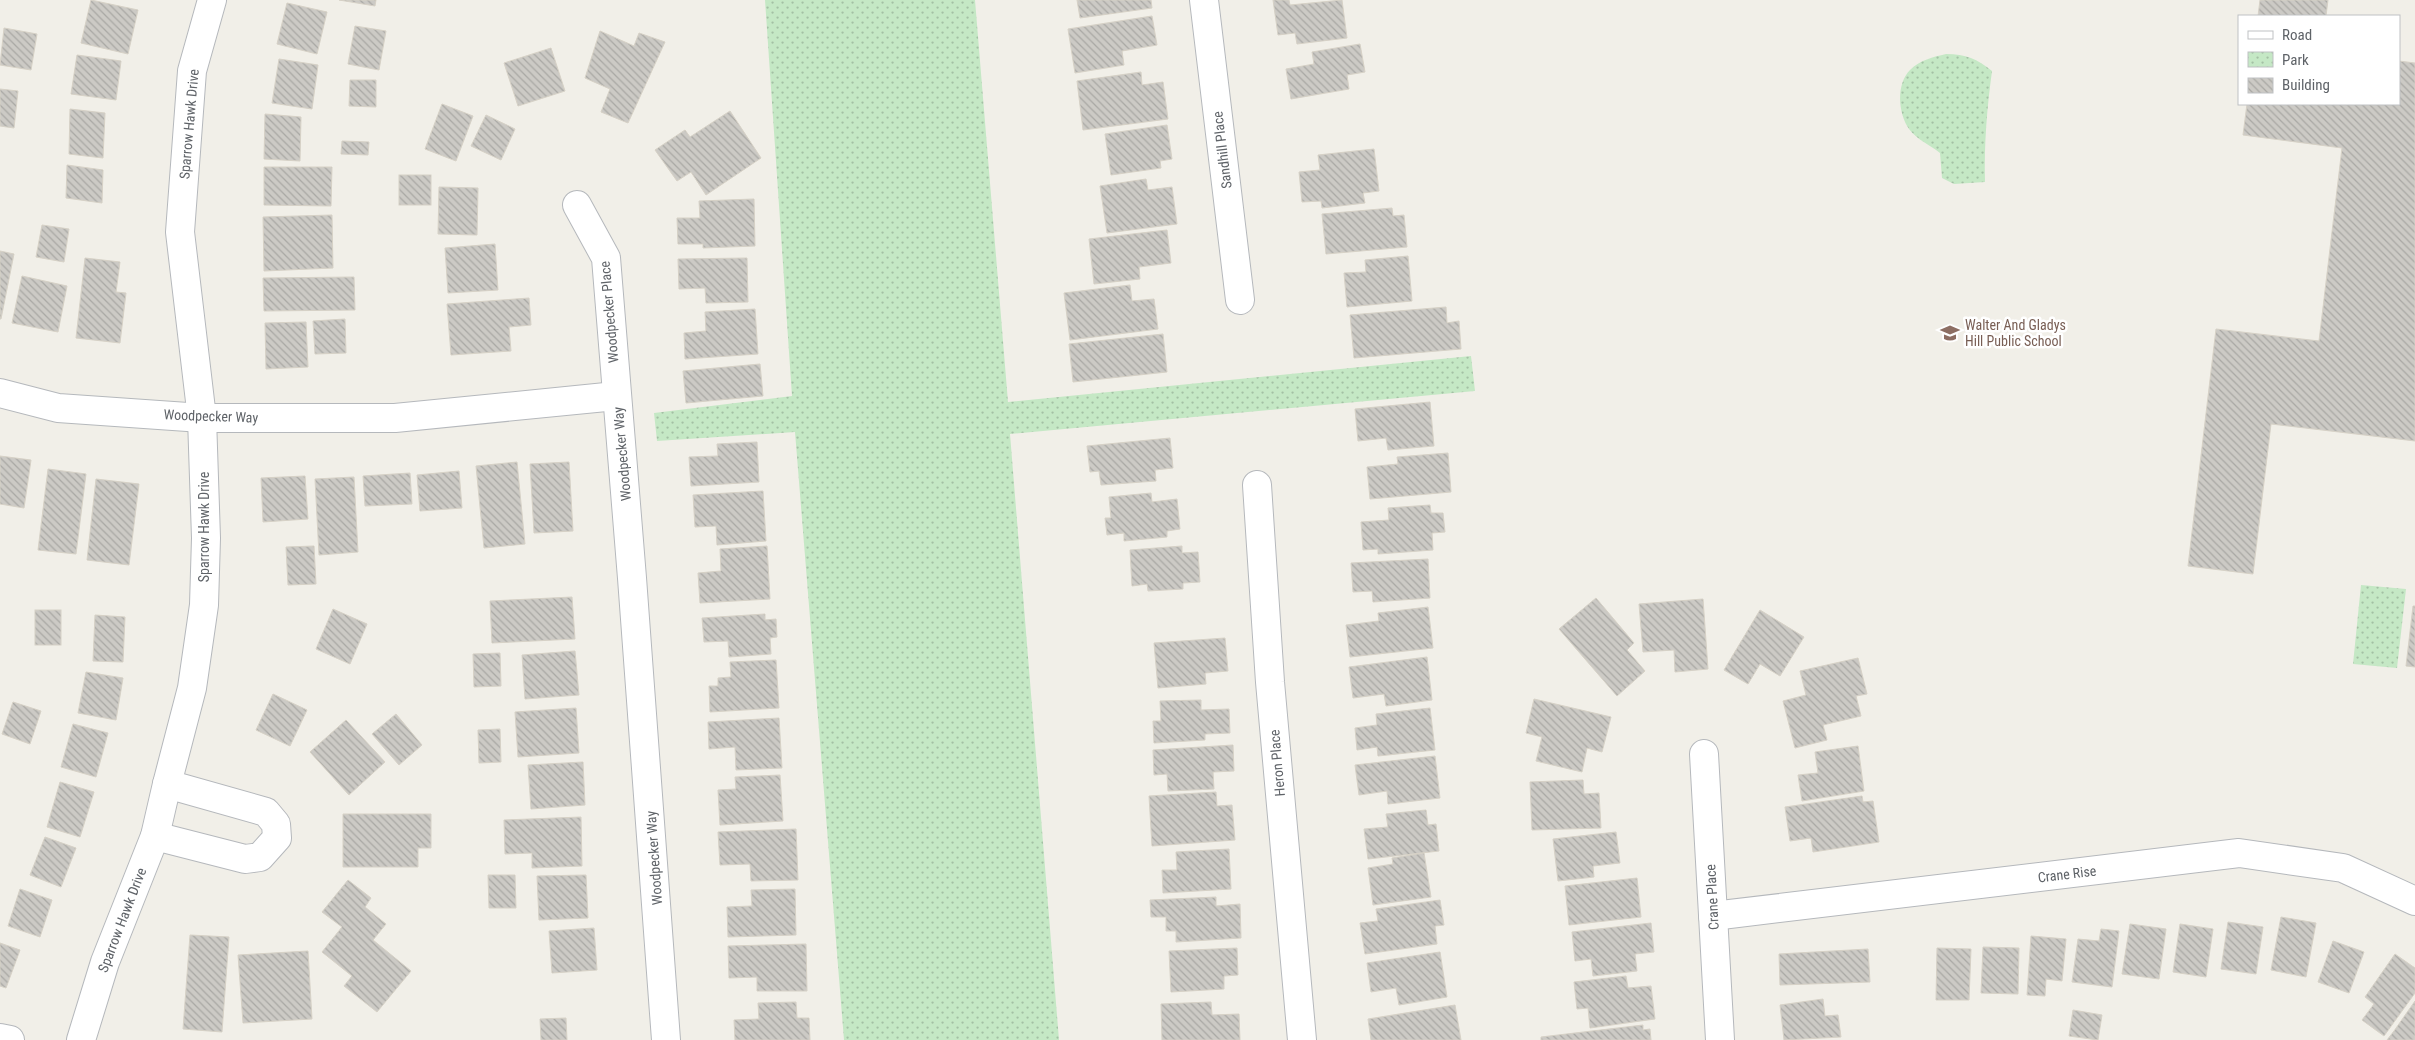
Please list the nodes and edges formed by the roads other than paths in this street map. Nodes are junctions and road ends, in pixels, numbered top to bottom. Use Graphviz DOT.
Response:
graph roads {
  1 [pos="212,0"];
  2 [pos="1204,0"];
  3 [pos="577,205"];
  4 [pos="1240,300"];
  5 [pos="0,393"];
  6 [pos="616,396"];
  7 [pos="202,418"];
  8 [pos="1257,486"];
  9 [pos="1704,754"];
  10 [pos="167,784"];
  11 [pos="155,836"];
  12 [pos="2415,901"];
  13 [pos="1713,916"];
  14 [pos="0,1038"];
  15 [pos="10,1040"];
  16 [pos="81,1040"];
  17 [pos="666,1040"];
  18 [pos="1302,1040"];
  19 [pos="1720,1040"];
  1 -- 7 [label="street, Sparrow Hawk Drive"];
  2 -- 4 [label="street, Sandhill Place"];
  3 -- 6 [label="street, Woodpecker Place"];
  5 -- 7 [label="street, Woodpecker Way"];
  6 -- 7 [label="street, Woodpecker Way"];
  6 -- 17 [label="street, Woodpecker Way"];
  7 -- 10 [label="street, Sparrow Hawk Drive"];
  8 -- 18 [label="street, Heron Place"];
  9 -- 13 [label="street, Crane Place"];
  10 -- 11 [label="street, Sparrow Hawk Drive"];
  10 -- 11 [label="street"];
  11 -- 16 [label="street, Sparrow Hawk Drive"];
  12 -- 13 [label="street, Crane Rise"];
  13 -- 19 [label="street, Crane Place"];
  14 -- 15 [label="street"];
}
